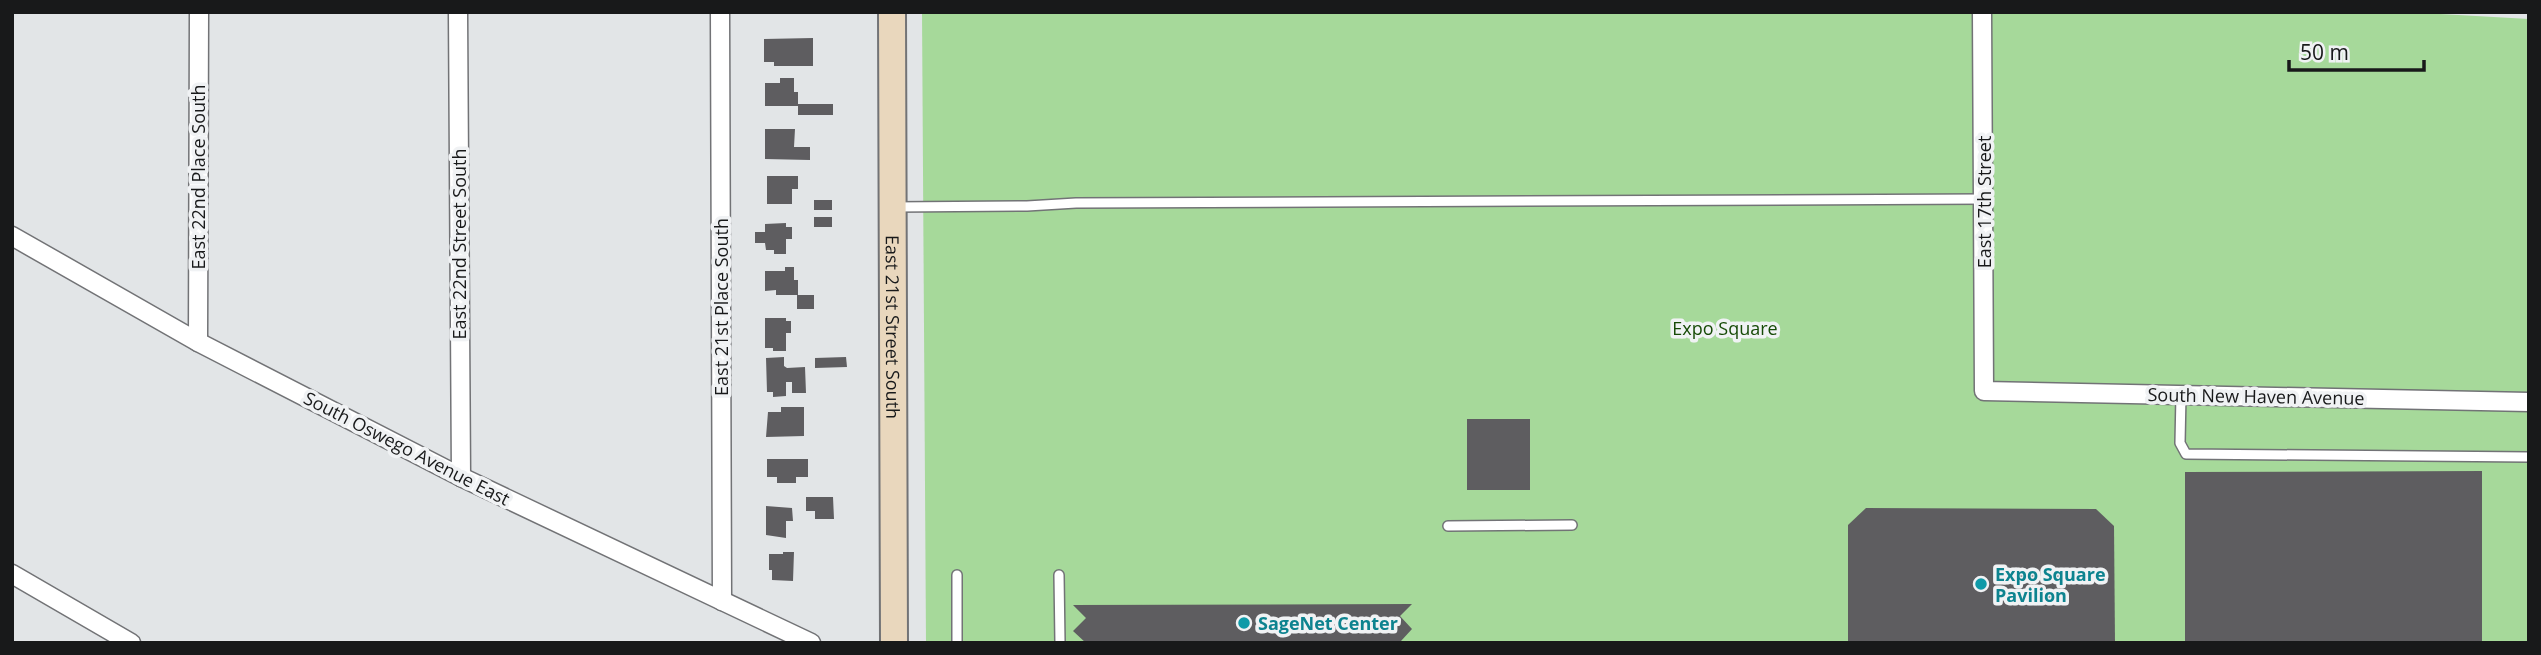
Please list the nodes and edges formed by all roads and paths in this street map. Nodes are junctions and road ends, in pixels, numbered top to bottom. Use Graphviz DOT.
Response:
graph roads {
  1 [pos="199,12"];
  2 [pos="458,12"];
  3 [pos="720,12"];
  4 [pos="892,12"];
  5 [pos="1982,12"];
  6 [pos="1984,199"];
  7 [pos="892,207"];
  8 [pos="12,236"];
  9 [pos="198,342"];
  10 [pos="1984,391"];
  11 [pos="2181,395"];
  12 [pos="2529,402"];
  13 [pos="2529,457"];
  14 [pos="461,477"];
  15 [pos="1572,525"];
  16 [pos="1448,526"];
  17 [pos="12,574"];
  18 [pos="957,575"];
  19 [pos="1059,575"];
  20 [pos="722,601"];
  21 [pos="131,643"];
  22 [pos="811,643"];
  23 [pos="894,643"];
  24 [pos="957,643"];
  25 [pos="1059,643"];
  1 -- 9 [label="street, East 22nd Place South"];
  2 -- 14 [label="street, East 22nd Street South"];
  3 -- 20 [label="street, East 21st Place South"];
  4 -- 7 [label="main road, East 21st Street South"];
  5 -- 6 [label="street, East 17th Street"];
  6 -- 7 [label="lane"];
  6 -- 10 [label="street, East 17th Street"];
  7 -- 23 [label="main road, East 21st Street South"];
  8 -- 9 [label="street, South Oswego Avenue East"];
  9 -- 14 [label="street, South Oswego Avenue East"];
  10 -- 11 [label="street, South New Haven Avenue"];
  11 -- 12 [label="street, South New Haven Avenue"];
  11 -- 13 [label="lane"];
  14 -- 20 [label="street, South Oswego Avenue East"];
  15 -- 16 [label="lane"];
  17 -- 21 [label="street"];
  18 -- 24 [label="lane"];
  19 -- 25 [label="lane"];
  20 -- 22 [label="street, South Oswego Avenue East"];
}
